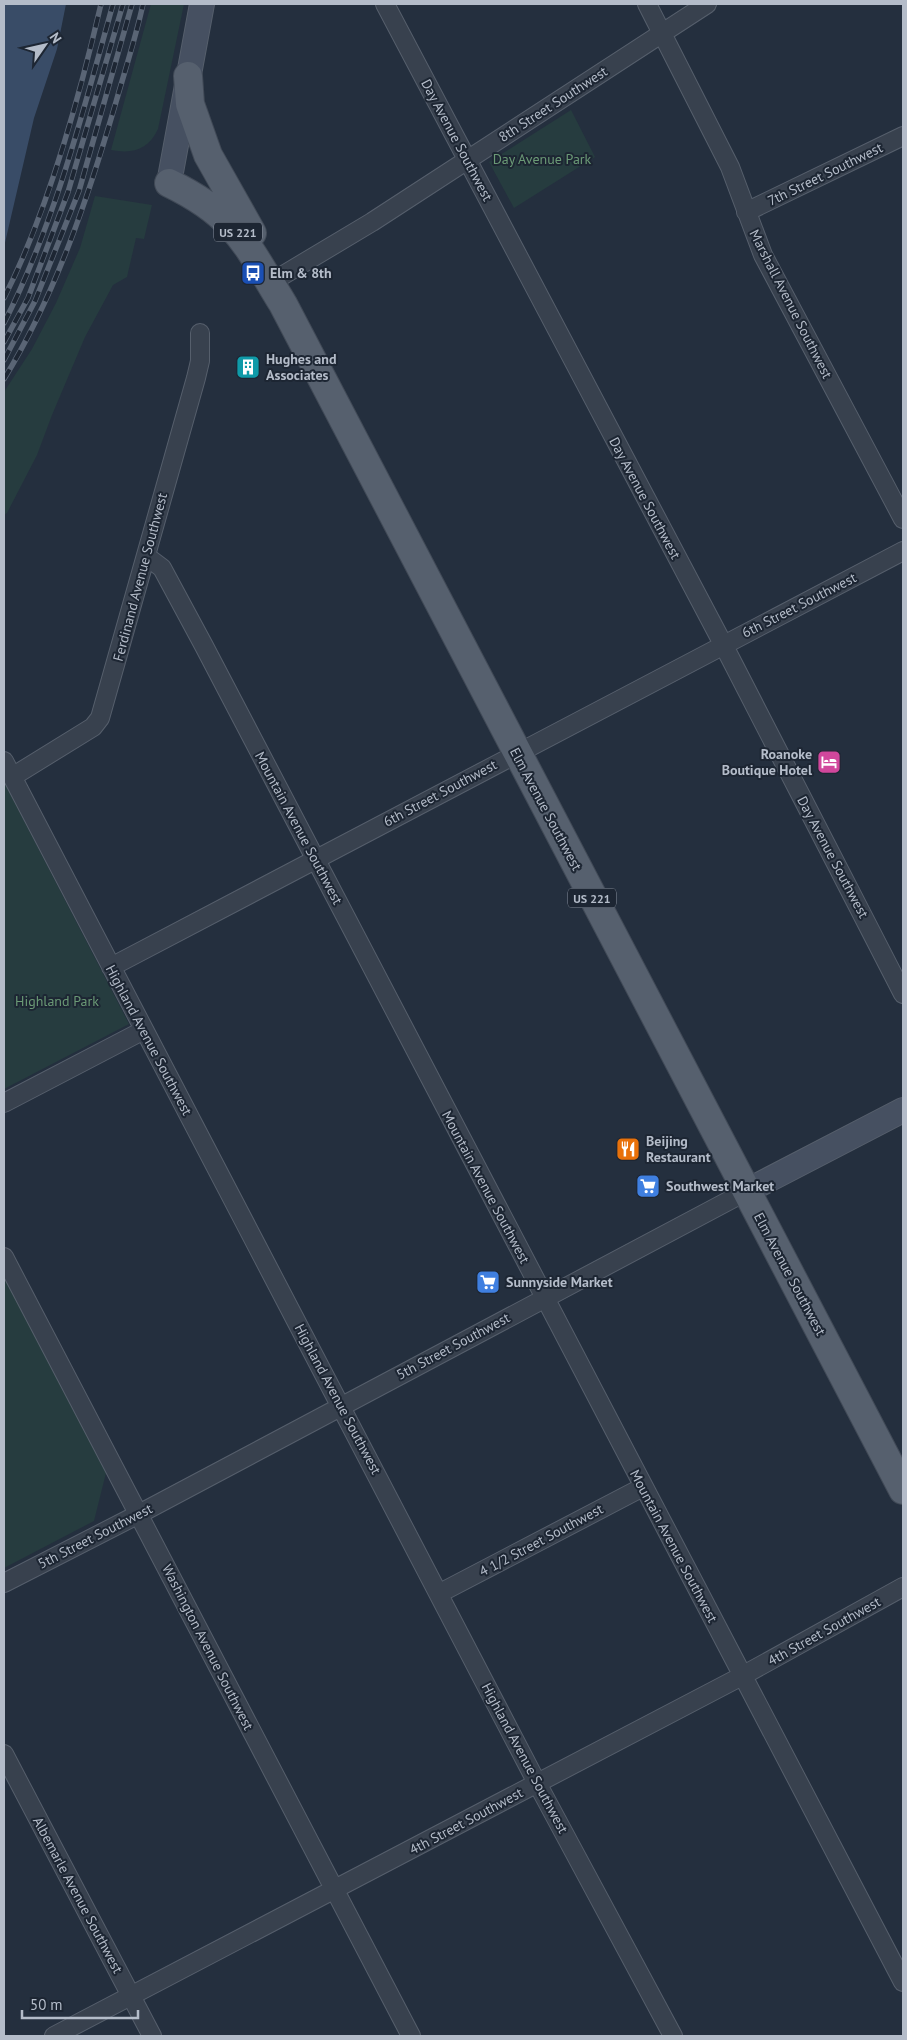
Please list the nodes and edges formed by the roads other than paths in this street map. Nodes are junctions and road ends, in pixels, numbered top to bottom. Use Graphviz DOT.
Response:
graph roads {
  1 [pos="202,4"];
  2 [pos="384,4"];
  3 [pos="647,4"];
  4 [pos="708,4"];
  5 [pos="663,33"];
  6 [pos="188,76"];
  7 [pos="903,136"];
  8 [pos="467,160"];
  9 [pos="169,183"];
  10 [pos="746,212"];
  11 [pos="277,289"];
  12 [pos="200,333"];
  13 [pos="903,519"];
  14 [pos="903,551"];
  15 [pos="146,556"];
  16 [pos="723,644"];
  17 [pos="516,752"];
  18 [pos="4,761"];
  19 [pos="12,776"];
  20 [pos="315,860"];
  21 [pos="111,967"];
  22 [pos="903,994"];
  23 [pos="144,1030"];
  24 [pos="4,1103"];
  25 [pos="903,1110"];
  26 [pos="747,1192"];
  27 [pos="4,1257"];
  28 [pos="544,1297"];
  29 [pos="342,1406"];
  30 [pos="643,1486"];
  31 [pos="903,1490"];
  32 [pos="139,1514"];
  33 [pos="4,1583"];
  34 [pos="903,1588"];
  35 [pos="440,1593"];
  36 [pos="742,1676"];
  37 [pos="4,1754"];
  38 [pos="537,1783"];
  39 [pos="334,1889"];
  40 [pos="903,1982"];
  41 [pos="131,1996"];
  42 [pos="54,2036"];
  43 [pos="152,2036"];
  44 [pos="411,2036"];
  45 [pos="673,2036"];
  1 -- 6 [label="street"];
  2 -- 8 [label="street, Day Avenue Southwest"];
  3 -- 5 [label="street, Marshall Avenue Southwest"];
  4 -- 5 [label="street, 8th Street Southwest"];
  5 -- 8 [label="street, 8th Street Southwest"];
  5 -- 10 [label="street, Marshall Avenue Southwest"];
  6 -- 9 [label="street"];
  6 -- 11 [label="main road"];
  7 -- 10 [label="street, 7th Street Southwest"];
  8 -- 11 [label="street, 8th Street Southwest"];
  8 -- 16 [label="street, Day Avenue Southwest"];
  9 -- 11 [label="main road, Elm Avenue Southwest / US 221"];
  10 -- 13 [label="street, Marshall Avenue Southwest"];
  11 -- 17 [label="main road, Elm Avenue Southwest / US 221"];
  12 -- 15 [label="street, Ferdinand Avenue Southwest"];
  14 -- 16 [label="street, 6th Street Southwest"];
  15 -- 19 [label="street, Ferdinand Avenue Southwest"];
  15 -- 20 [label="street, Mountain Avenue Southwest"];
  16 -- 17 [label="street, 6th Street Southwest"];
  16 -- 22 [label="street, Day Avenue Southwest"];
  17 -- 20 [label="street, 6th Street Southwest"];
  17 -- 26 [label="main road, Elm Avenue Southwest / US 221"];
  18 -- 19 [label="street, Highland Avenue Southwest"];
  19 -- 21 [label="street, Highland Avenue Southwest"];
  20 -- 21 [label="street, 6th Street Southwest"];
  20 -- 28 [label="street, Mountain Avenue Southwest"];
  21 -- 23 [label="street, Highland Avenue Southwest"];
  23 -- 24 [label="street"];
  23 -- 29 [label="street, Highland Avenue Southwest"];
  25 -- 26 [label="street, 5th Street Southwest"];
  26 -- 28 [label="street, 5th Street Southwest"];
  26 -- 31 [label="main road, Elm Avenue Southwest / US 221"];
  27 -- 32 [label="street, Washington Avenue Southwest"];
  28 -- 29 [label="street, 5th Street Southwest"];
  28 -- 30 [label="street, Mountain Avenue Southwest"];
  29 -- 32 [label="street, 5th Street Southwest"];
  29 -- 35 [label="street, Highland Avenue Southwest"];
  30 -- 35 [label="street, 4 1/2 Street Southwest"];
  30 -- 36 [label="street, Mountain Avenue Southwest"];
  32 -- 33 [label="street, 5th Street Southwest"];
  32 -- 39 [label="street, Washington Avenue Southwest"];
  34 -- 36 [label="street, 4th Street Southwest"];
  35 -- 38 [label="street, Highland Avenue Southwest"];
  36 -- 38 [label="street, 4th Street Southwest"];
  36 -- 40 [label="street, Mountain Avenue Southwest"];
  37 -- 41 [label="street, Albemarle Avenue Southwest"];
  38 -- 39 [label="street, 4th Street Southwest"];
  38 -- 45 [label="street, Highland Avenue Southwest"];
  39 -- 41 [label="street, 4th Street Southwest"];
  39 -- 44 [label="street, Washington Avenue Southwest"];
  41 -- 42 [label="street, 4th Street Southwest"];
  41 -- 43 [label="street, Albemarle Avenue Southwest"];
}
